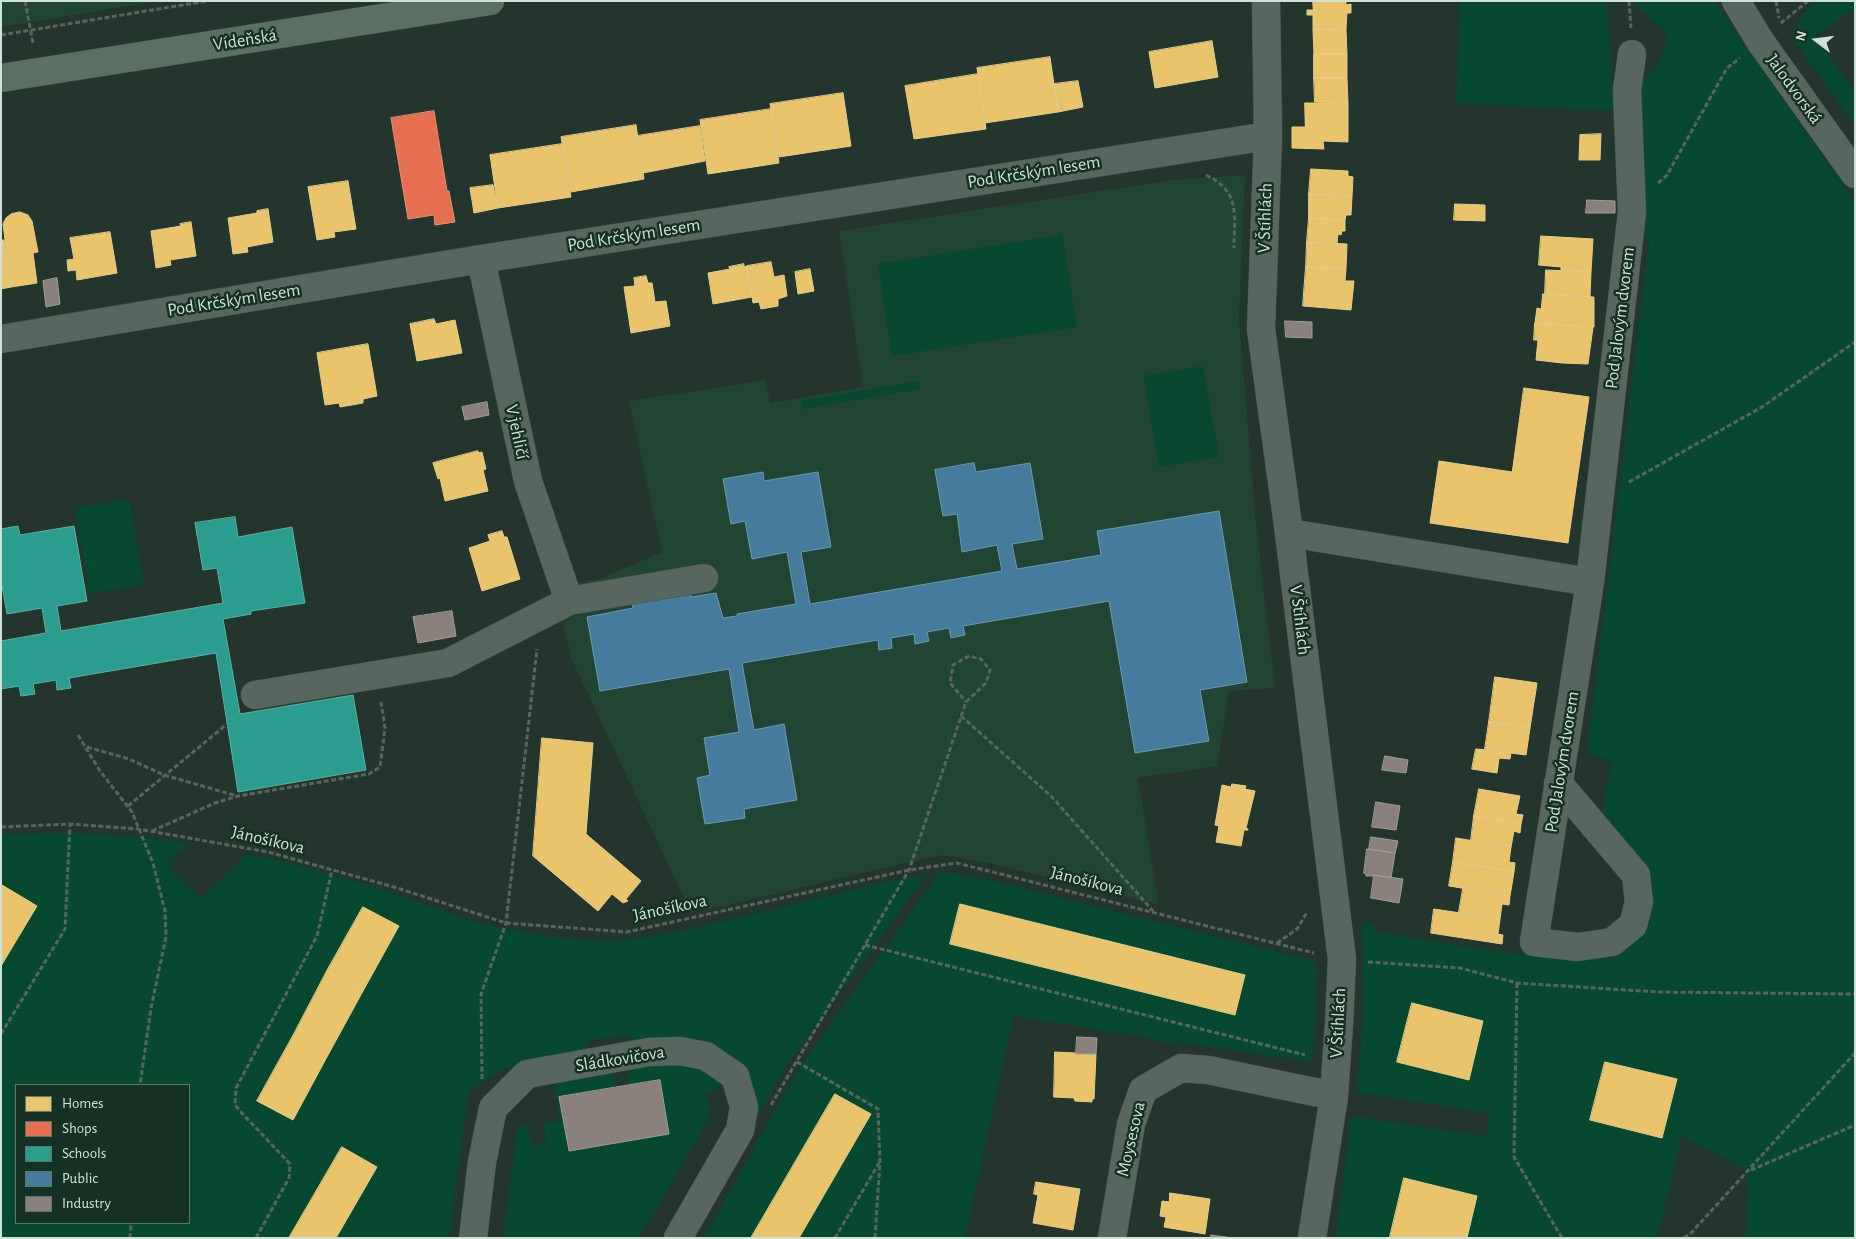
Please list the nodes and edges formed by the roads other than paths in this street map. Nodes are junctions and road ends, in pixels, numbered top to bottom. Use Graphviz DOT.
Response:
graph roads {
  1 [pos="490,1"];
  2 [pos="1266,1"];
  3 [pos="1736,1"];
  4 [pos="1632,54"];
  5 [pos="1,78"];
  6 [pos="1268,136"];
  7 [pos="1855,174"];
  8 [pos="481,259"];
  9 [pos="1,339"];
  10 [pos="1289,533"];
  11 [pos="704,578"];
  12 [pos="1590,582"];
  13 [pos="569,601"];
  14 [pos="254,695"];
  15 [pos="1558,783"];
  16 [pos="1334,1096"];
  17 [pos="473,1238"];
  18 [pos="678,1238"];
  19 [pos="1112,1238"];
  20 [pos="1312,1238"];
  1 -- 5 [label="main road, Vídeňská"];
  2 -- 6 [label="street, V Štíhlách"];
  3 -- 7 [label="street, Jalodvorská"];
  4 -- 12 [label="street, Pod Jalovým dvorem"];
  6 -- 8 [label="street, Pod Krčským lesem"];
  6 -- 10 [label="street, V Štíhlách"];
  8 -- 9 [label="street, Pod Krčským lesem"];
  8 -- 13 [label="street, V jehličí"];
  10 -- 12 [label="street"];
  10 -- 16 [label="street, V Štíhlách"];
  11 -- 13 [label="street"];
  12 -- 15 [label="street, Pod Jalovým dvorem"];
  13 -- 14 [label="street"];
  15 -- 15 [label="street, Pod Jalovým dvorem"];
  16 -- 19 [label="street, Moysesova"];
  16 -- 20 [label="street, V Štíhlách"];
  17 -- 18 [label="street, Sládkovičova"];
}
